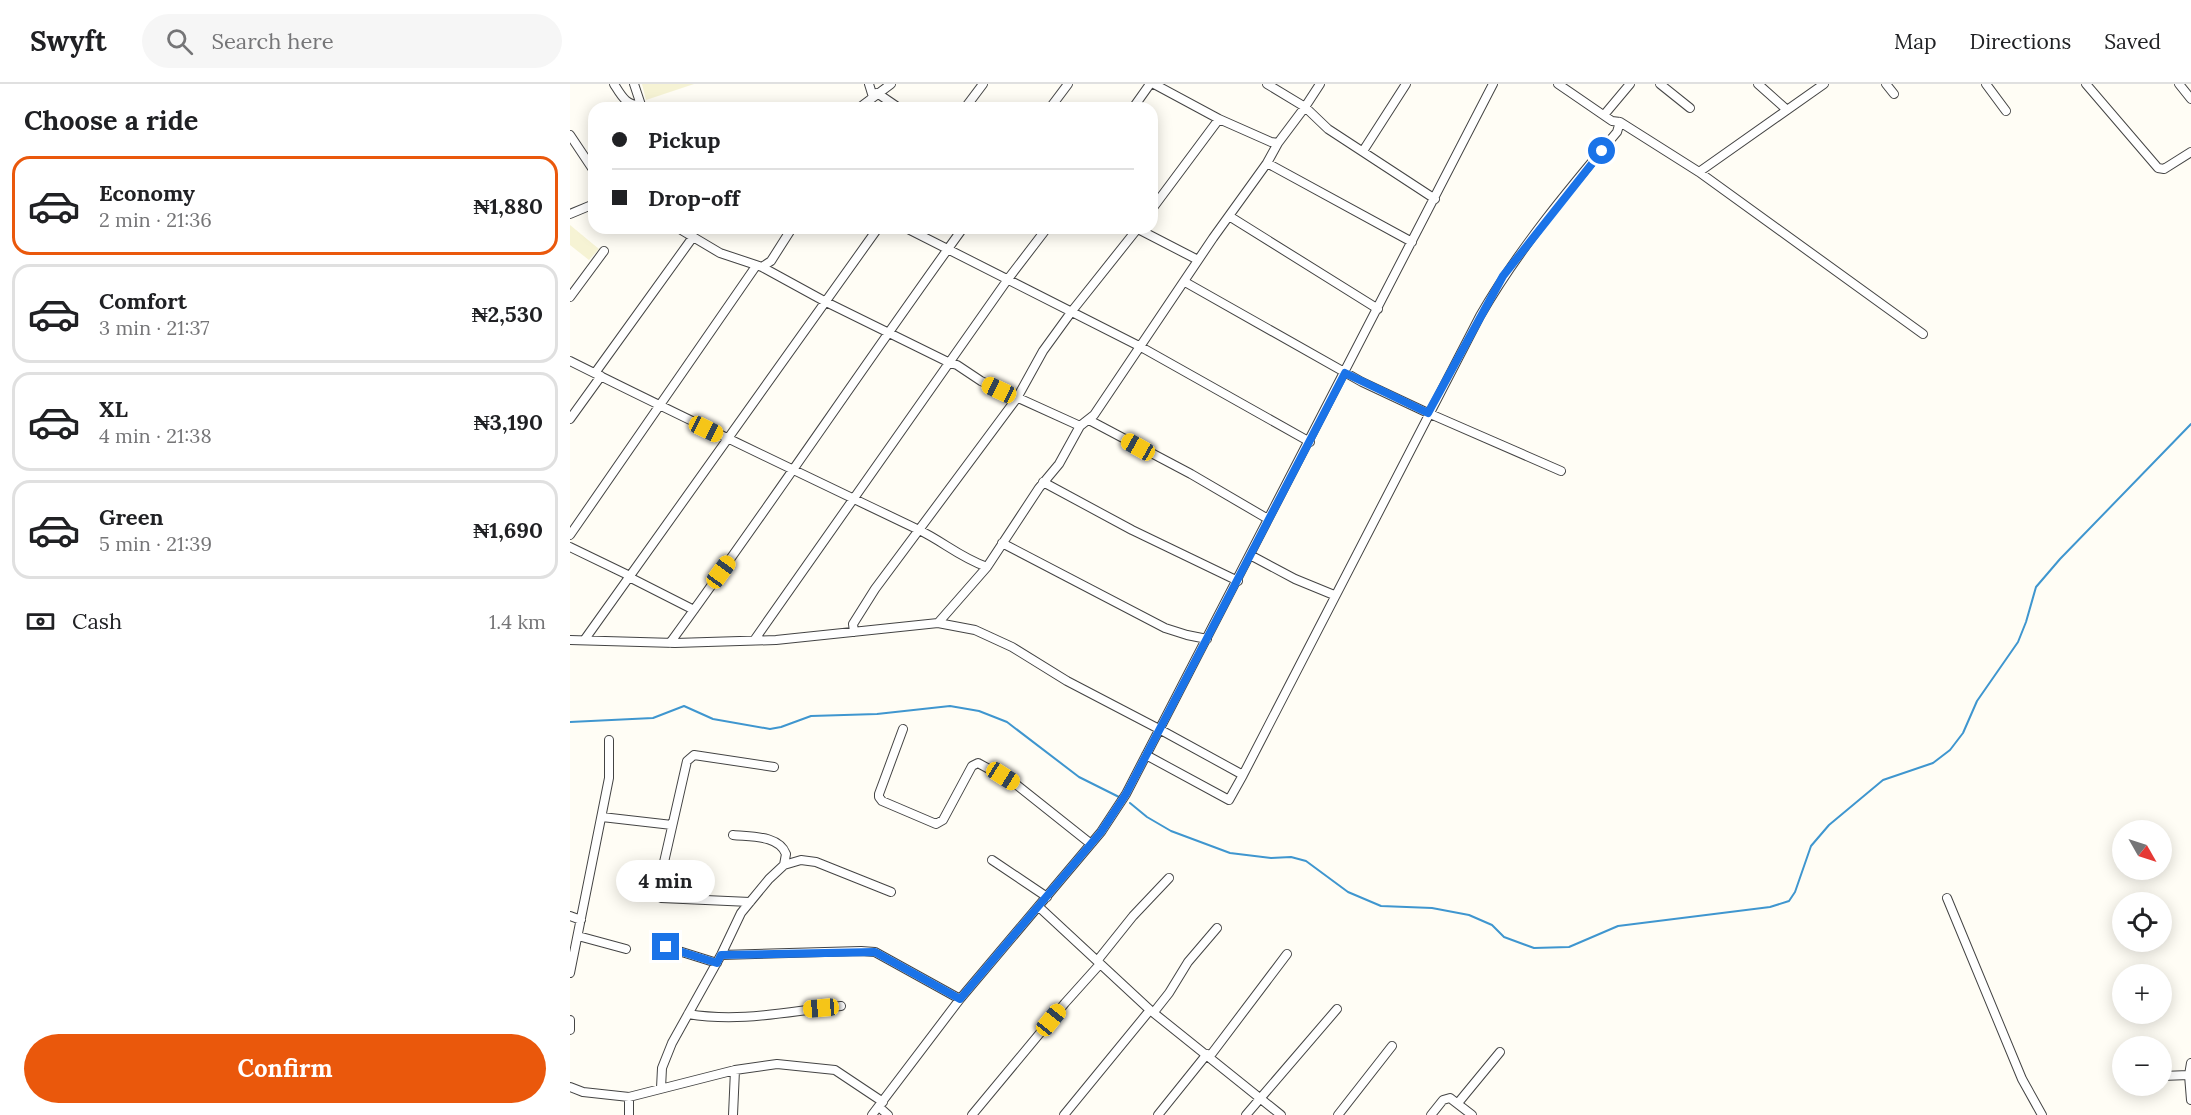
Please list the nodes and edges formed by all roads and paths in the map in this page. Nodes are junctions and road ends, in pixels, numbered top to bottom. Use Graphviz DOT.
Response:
graph roads {
  1 [pos="614,84"];
  2 [pos="634,84"];
  3 [pos="869,84"];
  4 [pos="891,84"];
  5 [pos="983,84"];
  6 [pos="1068,84"];
  7 [pos="1152,84"];
  8 [pos="1267,84"];
  9 [pos="1320,84"];
  10 [pos="1406,84"];
  11 [pos="1493,84"];
  12 [pos="1630,84"];
  13 [pos="1660,84"];
  14 [pos="1758,84"];
  15 [pos="1824,84"];
  16 [pos="1886,84"];
  17 [pos="1986,84"];
  18 [pos="2086,84"];
  19 [pos="2179,84"];
  20 [pos="1560,85"];
  21 [pos="1894,94"];
  22 [pos="875,95"];
  23 [pos="2191,99"];
  24 [pos="628,102"];
  25 [pos="640,102"];
  26 [pos="867,102"];
  27 [pos="888,102"];
  28 [pos="970,102"];
  29 [pos="1054,102"];
  30 [pos="1138,102"];
  31 [pos="1305,107"];
  32 [pos="1690,108"];
  33 [pos="1786,109"];
  34 [pos="2006,111"];
  35 [pos="1604,115"];
  36 [pos="1219,119"];
  37 [pos="1620,122"];
  38 [pos="570,135"];
  39 [pos="1278,143"];
  40 [pos="1363,151"];
  41 [pos="2191,152"];
  42 [pos="588,162"];
  43 [pos="1267,163"];
  44 [pos="1699,172"];
  45 [pos="1435,199"];
  46 [pos="1158,201"];
  47 [pos="588,206"];
  48 [pos="570,214"];
  49 [pos="1229,216"];
  50 [pos="688,234"];
  51 [pos="788,234"];
  52 [pos="874,234"];
  53 [pos="918,234"];
  54 [pos="959,234"];
  55 [pos="1042,234"];
  56 [pos="1133,234"];
  57 [pos="1149,234"];
  58 [pos="693,237"];
  59 [pos="1412,242"];
  60 [pos="948,249"];
  61 [pos="604,251"];
  62 [pos="1198,260"];
  63 [pos="759,266"];
  64 [pos="1008,279"];
  65 [pos="1185,282"];
  66 [pos="570,297"];
  67 [pos="826,302"];
  68 [pos="1378,309"];
  69 [pos="1072,310"];
  70 [pos="889,333"];
  71 [pos="1923,334"];
  72 [pos="1141,347"];
  73 [pos="570,361"];
  74 [pos="950,363"];
  75 [pos="1345,373"];
  76 [pos="598,375"];
  77 [pos="1017,398"];
  78 [pos="660,406"];
  79 [pos="1428,413"];
  80 [pos="570,419"];
  81 [pos="1089,420"];
  82 [pos="1080,426"];
  83 [pos="727,440"];
  84 [pos="1310,442"];
  85 [pos="792,471"];
  86 [pos="1561,471"];
  87 [pos="1043,482"];
  88 [pos="853,499"];
  89 [pos="1268,519"];
  90 [pos="920,530"];
  91 [pos="570,535"];
  92 [pos="1002,543"];
  93 [pos="570,547"];
  94 [pos="1250,555"];
  95 [pos="987,567"];
  96 [pos="630,576"];
  97 [pos="1238,581"];
  98 [pos="1334,596"];
  99 [pos="694,610"];
  100 [pos="938,623"];
  101 [pos="854,632"];
  102 [pos="585,639"];
  103 [pos="755,639"];
  104 [pos="1207,639"];
  105 [pos="570,640"];
  106 [pos="670,643"];
  107 [pos="903,729"];
  108 [pos="1159,729"];
  109 [pos="609,740"];
  110 [pos="1146,755"];
  111 [pos="774,767"];
  112 [pos="1243,775"];
  113 [pos="602,817"];
  114 [pos="672,825"];
  115 [pos="734,835"];
  116 [pos="1091,844"];
  117 [pos="992,860"];
  118 [pos="784,865"];
  119 [pos="1169,878"];
  120 [pos="891,892"];
  121 [pos="1047,897"];
  122 [pos="1947,898"];
  123 [pos="750,902"];
  124 [pos="1039,907"];
  125 [pos="570,916"];
  126 [pos="581,920"];
  127 [pos="1217,928"];
  128 [pos="578,936"];
  129 [pos="666,947"];
  130 [pos="626,949"];
  131 [pos="1287,954"];
  132 [pos="721,955"];
  133 [pos="1099,962"];
  134 [pos="717,963"];
  135 [pos="570,974"];
  136 [pos="960,999"];
  137 [pos="841,1006"];
  138 [pos="1337,1010"];
  139 [pos="1152,1011"];
  140 [pos="688,1014"];
  141 [pos="570,1020"];
  142 [pos="570,1030"];
  143 [pos="1392,1046"];
  144 [pos="1500,1052"];
  145 [pos="1208,1055"];
  146 [pos="2191,1063"];
  147 [pos="735,1070"];
  148 [pos="2189,1075"];
  149 [pos="2172,1076"];
  150 [pos="570,1087"];
  151 [pos="661,1088"];
  152 [pos="629,1097"];
  153 [pos="1261,1099"];
  154 [pos="2191,1100"];
  155 [pos="1458,1103"];
  156 [pos="881,1104"];
  157 [pos="629,1115"];
  158 [pos="733,1115"];
  159 [pos="872,1115"];
  160 [pos="888,1115"];
  161 [pos="972,1115"];
  162 [pos="1064,1115"];
  163 [pos="1158,1115"];
  164 [pos="1246,1115"];
  165 [pos="1281,1115"];
  166 [pos="1338,1115"];
  167 [pos="1431,1115"];
  168 [pos="1472,1115"];
  169 [pos="2042,1115"];
  1 -- 24 [label="street"];
  2 -- 25 [label="street"];
  3 -- 22 [label="street"];
  4 -- 22 [label="street"];
  5 -- 28 [label="street"];
  6 -- 29 [label="street"];
  7 -- 30 [label="street"];
  7 -- 36 [label="street"];
  8 -- 31 [label="street"];
  9 -- 31 [label="street"];
  10 -- 40 [label="street"];
  11 -- 45 [label="street"];
  12 -- 35 [label="street"];
  13 -- 32 [label="street"];
  14 -- 33 [label="street"];
  15 -- 33 [label="street"];
  16 -- 21 [label="street"];
  17 -- 34 [label="street"];
  18 -- 41 [label="street"];
  19 -- 23 [label="street"];
  20 -- 35 [label="street"];
  22 -- 26 [label="street"];
  22 -- 27 [label="street"];
  31 -- 39 [label="street"];
  31 -- 40 [label="street"];
  33 -- 44 [label="street"];
  35 -- 37 [label="street"];
  36 -- 39 [label="street"];
  36 -- 46 [label="street"];
  37 -- 44 [label="street"];
  37 -- 79 [label="street"];
  38 -- 42 [label="street"];
  39 -- 43 [label="street"];
  40 -- 45 [label="street"];
  43 -- 49 [label="street"];
  43 -- 59 [label="street"];
  44 -- 71 [label="street"];
  45 -- 59 [label="street"];
  47 -- 48 [label="street"];
  49 -- 62 [label="street"];
  49 -- 68 [label="street"];
  50 -- 58 [label="street"];
  51 -- 63 [label="street"];
  52 -- 67 [label="street"];
  53 -- 60 [label="street"];
  54 -- 60 [label="street"];
  55 -- 64 [label="street"];
  56 -- 69 [label="street"];
  57 -- 62 [label="street"];
  58 -- 63 [label="street"];
  58 -- 76 [label="street"];
  59 -- 68 [label="street"];
  60 -- 64 [label="street"];
  60 -- 70 [label="street"];
  61 -- 66 [label="street"];
  62 -- 65 [label="street"];
  63 -- 67 [label="street"];
  63 -- 78 [label="street"];
  64 -- 69 [label="street"];
  64 -- 74 [label="street"];
  65 -- 72 [label="street"];
  65 -- 75 [label="street"];
  67 -- 70 [label="street"];
  67 -- 83 [label="street"];
  68 -- 75 [label="street"];
  69 -- 72 [label="street"];
  69 -- 77 [label="street"];
  70 -- 74 [label="street"];
  70 -- 85 [label="street"];
  72 -- 81 [label="street"];
  72 -- 84 [label="street"];
  73 -- 76 [label="street"];
  74 -- 77 [label="street"];
  74 -- 88 [label="street"];
  75 -- 79 [label="street"];
  75 -- 84 [label="street"];
  76 -- 78 [label="street"];
  76 -- 80 [label="street"];
  77 -- 82 [label="street"];
  77 -- 90 [label="street"];
  78 -- 83 [label="street"];
  78 -- 91 [label="street"];
  79 -- 86 [label="street"];
  79 -- 98 [label="street"];
  81 -- 82 [label="street"];
  81 -- 89 [label="street"];
  82 -- 87 [label="street"];
  83 -- 85 [label="street"];
  83 -- 96 [label="street"];
  84 -- 89 [label="street"];
  85 -- 88 [label="street"];
  85 -- 99 [label="street"];
  87 -- 92 [label="street"];
  87 -- 97 [label="street"];
  88 -- 90 [label="street"];
  88 -- 103 [label="street"];
  89 -- 94 [label="street"];
  90 -- 95 [label="street"];
  90 -- 101 [label="street"];
  92 -- 95 [label="street"];
  92 -- 104 [label="street"];
  93 -- 96 [label="street"];
  94 -- 97 [label="street"];
  94 -- 98 [label="street"];
  95 -- 100 [label="street"];
  96 -- 99 [label="street"];
  96 -- 102 [label="street"];
  97 -- 104 [label="street"];
  98 -- 112 [label="street"];
  99 -- 106 [label="street"];
  100 -- 101 [label="street"];
  100 -- 108 [label="street"];
  101 -- 103 [label="street"];
  102 -- 105 [label="street"];
  102 -- 106 [label="street"];
  103 -- 106 [label="street"];
  104 -- 108 [label="street"];
  107 -- 116 [label="street"];
  108 -- 110 [label="street"];
  108 -- 112 [label="street"];
  109 -- 113 [label="street"];
  110 -- 112 [label="street"];
  110 -- 116 [label="street"];
  111 -- 114 [label="street"];
  113 -- 114 [label="street"];
  113 -- 126 [label="street"];
  114 -- 123 [label="street"];
  115 -- 118 [label="street"];
  116 -- 121 [label="street"];
  117 -- 121 [label="street"];
  118 -- 120 [label="street"];
  118 -- 123 [label="street"];
  119 -- 133 [label="street"];
  121 -- 124 [label="street"];
  122 -- 169 [label="street"];
  123 -- 132 [label="street"];
  124 -- 133 [label="street"];
  124 -- 136 [label="street"];
  125 -- 126 [label="street"];
  126 -- 128 [label="street"];
  127 -- 139 [label="street"];
  128 -- 130 [label="street"];
  128 -- 135 [label="street"];
  129 -- 134 [label="street"];
  131 -- 145 [label="street"];
  132 -- 134 [label="street"];
  132 -- 136 [label="street"];
  133 -- 139 [label="street"];
  133 -- 161 [label="street"];
  134 -- 140 [label="street"];
  136 -- 156 [label="street"];
  137 -- 140 [label="street"];
  138 -- 153 [label="street"];
  139 -- 145 [label="street"];
  139 -- 162 [label="street"];
  140 -- 151 [label="street"];
  141 -- 142 [label="street"];
  143 -- 166 [label="street"];
  144 -- 155 [label="street"];
  145 -- 153 [label="street"];
  145 -- 163 [label="street"];
  146 -- 148 [label="street"];
  147 -- 151 [label="street"];
  147 -- 156 [label="street"];
  147 -- 158 [label="street"];
  148 -- 149 [label="street"];
  148 -- 154 [label="street"];
  150 -- 152 [label="street"];
  151 -- 152 [label="street"];
  152 -- 157 [label="street"];
  153 -- 164 [label="street"];
  153 -- 165 [label="street"];
  155 -- 167 [label="street"];
  155 -- 168 [label="street"];
  156 -- 159 [label="street"];
  156 -- 160 [label="street"];
}
